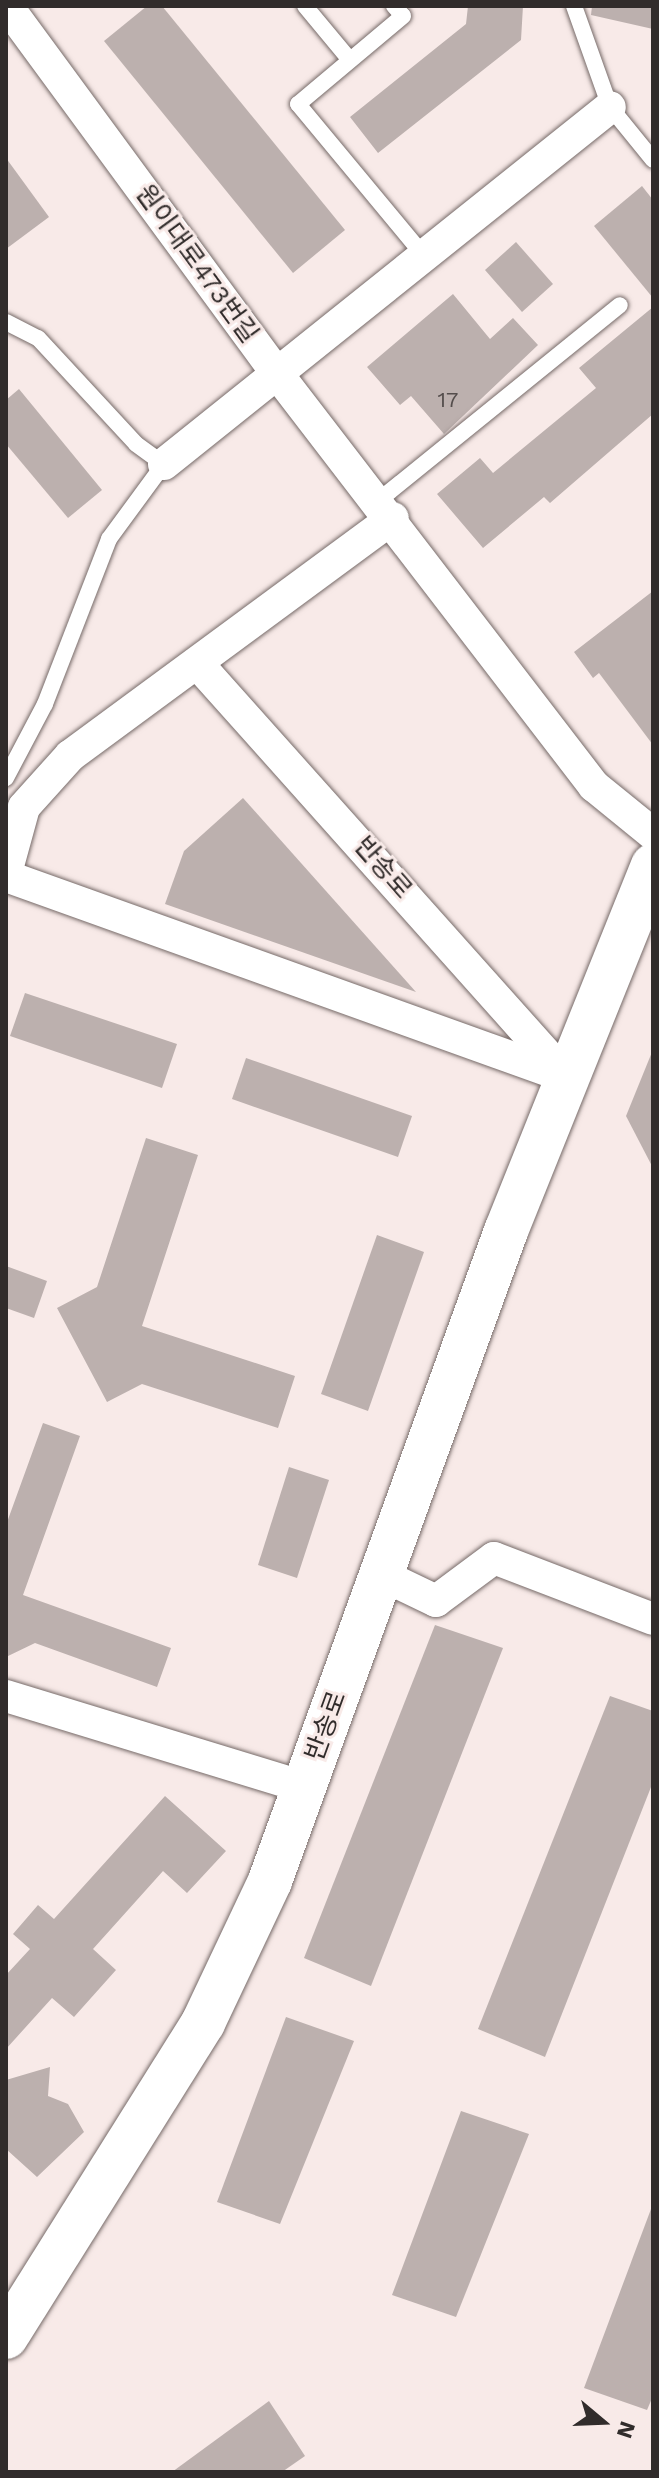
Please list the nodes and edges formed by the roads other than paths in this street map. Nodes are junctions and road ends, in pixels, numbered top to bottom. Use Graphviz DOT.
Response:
graph roads {
  1 [pos="7,6"];
  2 [pos="305,6"];
  3 [pos="394,6"];
  4 [pos="574,6"];
  5 [pos="350,60"];
  6 [pos="610,107"];
  7 [pos="653,160"];
  8 [pos="425,257"];
  9 [pos="620,305"];
  10 [pos="6,322"];
  11 [pos="279,376"];
  12 [pos="164,464"];
  13 [pos="386,509"];
  14 [pos="197,663"];
  15 [pos="6,778"];
  16 [pos="653,834"];
  17 [pos="653,865"];
  18 [pos="6,875"];
  19 [pos="566,1077"];
  20 [pos="382,1575"];
  21 [pos="653,1619"];
  22 [pos="6,1696"];
  23 [pos="304,1787"];
  24 [pos="6,2337"];
  1 -- 11 [label="street, 원이대로473번길"];
  2 -- 5 [label="lane"];
  3 -- 5 [label="lane"];
  4 -- 6 [label="lane"];
  5 -- 8 [label="lane"];
  6 -- 7 [label="lane"];
  6 -- 8 [label="street"];
  8 -- 11 [label="street"];
  9 -- 13 [label="lane"];
  10 -- 12 [label="lane"];
  11 -- 12 [label="street"];
  11 -- 13 [label="street, 원이대로473번길"];
  12 -- 15 [label="lane"];
  13 -- 14 [label="street"];
  13 -- 16 [label="street, 원이대로473번길"];
  14 -- 18 [label="street"];
  14 -- 19 [label="street, 반송로"];
  17 -- 19 [label="street, 반송로"];
  18 -- 19 [label="street"];
  19 -- 20 [label="street, 반송로"];
  20 -- 21 [label="street"];
  20 -- 23 [label="street, 반송로"];
  22 -- 23 [label="street"];
  23 -- 24 [label="street, 반송로"];
}
